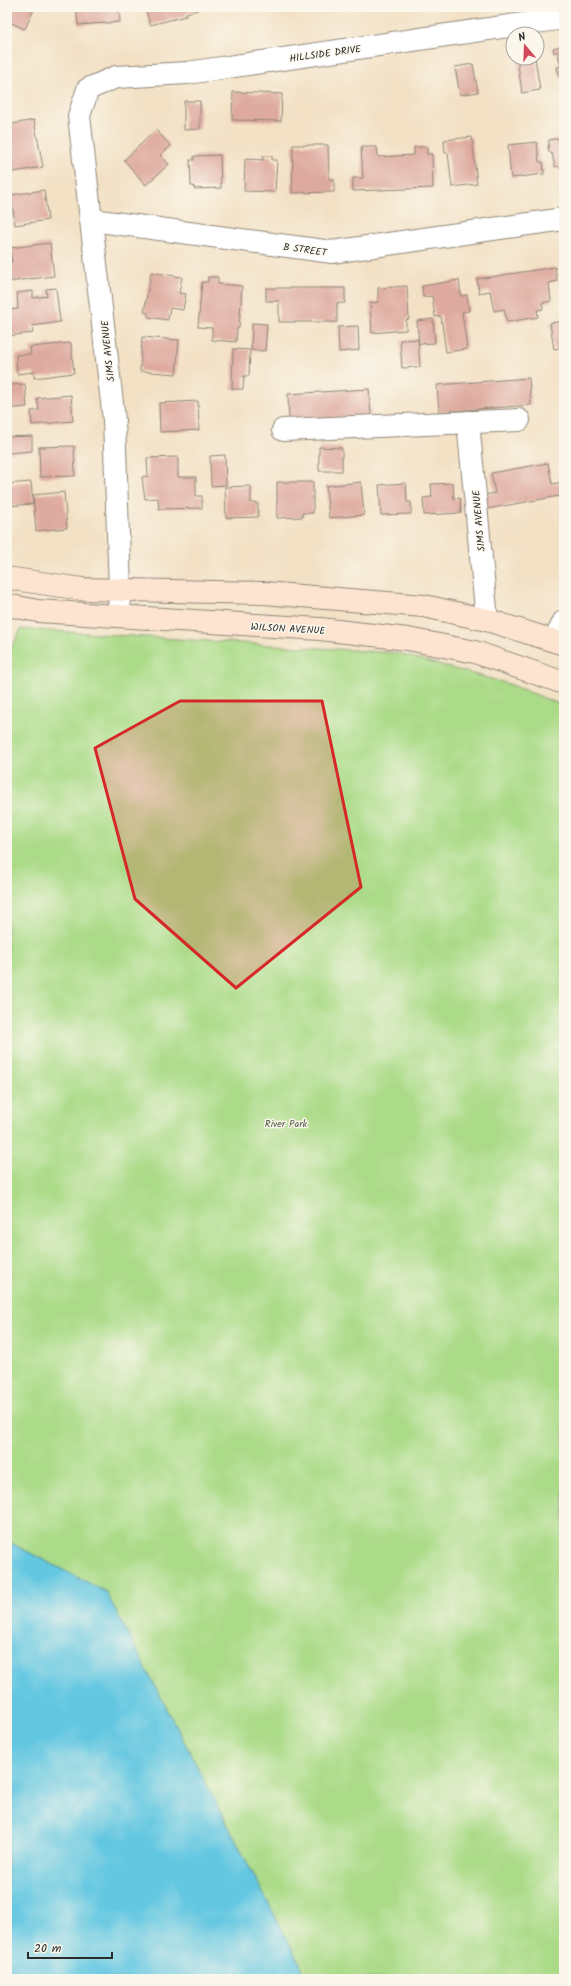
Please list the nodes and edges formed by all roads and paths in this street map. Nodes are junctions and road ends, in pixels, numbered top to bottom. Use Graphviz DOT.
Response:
graph roads {
  1 [pos="564,18"];
  2 [pos="88,89"];
  3 [pos="564,219"];
  4 [pos="92,220"];
  5 [pos="519,420"];
  6 [pos="468,422"];
  7 [pos="283,430"];
  8 [pos="7,578"];
  9 [pos="120,589"];
  10 [pos="7,605"];
  11 [pos="119,616"];
  12 [pos="487,620"];
  13 [pos="561,635"];
  14 [pos="564,683"];
  1 -- 2 [label="street, HILLSIDE DRIVE"];
  2 -- 4 [label="street, SIMS AVENUE"];
  3 -- 4 [label="street, B STREET"];
  4 -- 9 [label="street, SIMS AVENUE"];
  5 -- 6 [label="street"];
  6 -- 7 [label="street"];
  6 -- 12 [label="street, SIMS AVENUE"];
  8 -- 9 [label="main road"];
  9 -- 11 [label="street, SIMS AVENUE"];
  9 -- 12 [label="main road"];
  10 -- 11 [label="main road, WILSON AVENUE"];
  11 -- 14 [label="main road, WILSON AVENUE"];
  12 -- 13 [label="main road"];
}
